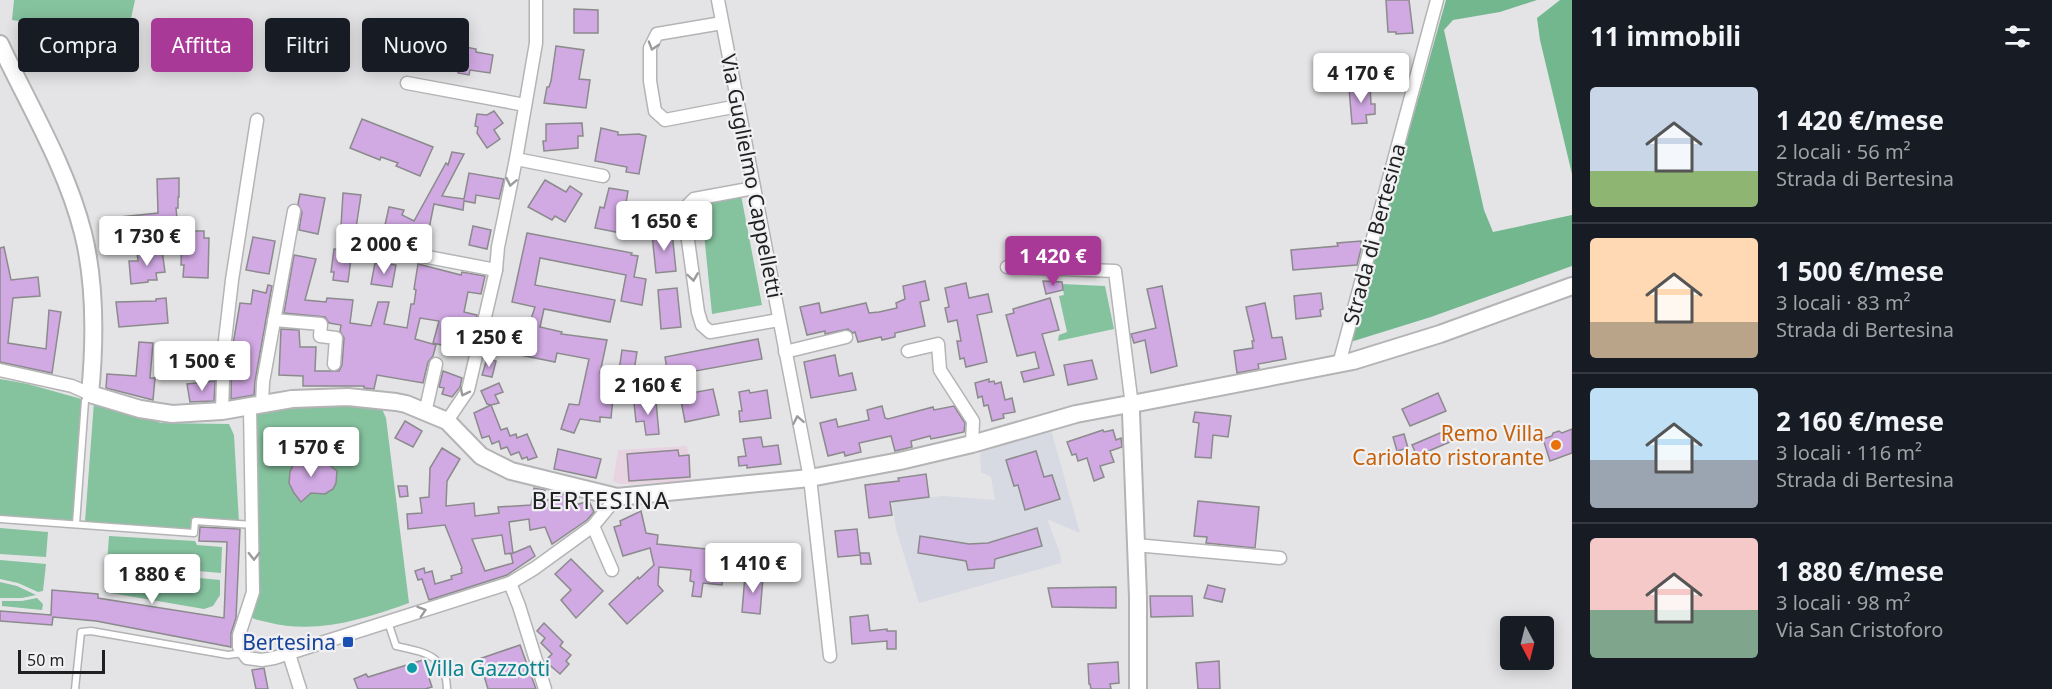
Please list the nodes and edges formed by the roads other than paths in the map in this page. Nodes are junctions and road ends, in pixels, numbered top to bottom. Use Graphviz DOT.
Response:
graph roads {
  1 [pos="536,0"];
  2 [pos="718,0"];
  3 [pos="1437,0"];
  4 [pos="723,22"];
  5 [pos="0,44"];
  6 [pos="407,83"];
  7 [pos="525,105"];
  8 [pos="738,106"];
  9 [pos="257,120"];
  10 [pos="516,159"];
  11 [pos="603,176"];
  12 [pos="754,188"];
  13 [pos="294,212"];
  14 [pos="370,246"];
  15 [pos="1007,267"];
  16 [pos="496,270"];
  17 [pos="1572,286"];
  18 [pos="274,320"];
  19 [pos="779,320"];
  20 [pos="846,337"];
  21 [pos="908,351"];
  22 [pos="785,352"];
  23 [pos="334,364"];
  24 [pos="436,364"];
  25 [pos="1339,364"];
  26 [pos="0,369"];
  27 [pos="90,394"];
  28 [pos="1131,405"];
  29 [pos="256,406"];
  30 [pos="222,411"];
  31 [pos="423,411"];
  32 [pos="447,422"];
  33 [pos="972,444"];
  34 [pos="810,478"];
  35 [pos="617,497"];
  36 [pos="0,519"];
  37 [pos="76,524"];
  38 [pos="253,525"];
  39 [pos="593,526"];
  40 [pos="1135,545"];
  41 [pos="1280,558"];
  42 [pos="612,570"];
  43 [pos="510,583"];
  44 [pos="388,622"];
  45 [pos="244,653"];
  46 [pos="289,654"];
  47 [pos="830,656"];
  48 [pos="75,689"];
  49 [pos="300,689"];
  50 [pos="447,689"];
  51 [pos="545,689"];
  52 [pos="1138,689"];
  1 -- 7 [label="street"];
  2 -- 4 [label="street, Via Guglielmo Cappelletti"];
  3 -- 25 [label="street, Strada di Bertesina"];
  4 -- 8 [label="street, Via Guglielmo Cappelletti"];
  4 -- 8 [label="street, one-way"];
  5 -- 27 [label="street"];
  6 -- 7 [label="street"];
  7 -- 10 [label="street"];
  8 -- 12 [label="street, Via Guglielmo Cappelletti"];
  9 -- 30 [label="street"];
  10 -- 11 [label="street"];
  10 -- 16 [label="street, one-way"];
  12 -- 19 [label="street, Via Guglielmo Cappelletti"];
  12 -- 19 [label="street, one-way"];
  13 -- 18 [label="street"];
  14 -- 16 [label="street"];
  15 -- 28 [label="street"];
  16 -- 32 [label="street, one-way"];
  17 -- 25 [label="street, Strada di Bertesina"];
  18 -- 23 [label="street"];
  18 -- 29 [label="street"];
  19 -- 22 [label="street, Via Guglielmo Cappelletti"];
  20 -- 22 [label="street"];
  21 -- 33 [label="street"];
  34 -- 22 [label="street, Via Guglielmo Cappelletti, one-way"];
  24 -- 31 [label="street"];
  25 -- 28 [label="street, Strada di Bertesina"];
  26 -- 27 [label="street"];
  27 -- 30 [label="street, Strada di Bertesina"];
  27 -- 37 [label="lane"];
  28 -- 33 [label="street, Strada di Bertesina"];
  28 -- 40 [label="street"];
  29 -- 30 [label="street, Strada di Bertesina"];
  29 -- 31 [label="street, Strada di Bertesina"];
  29 -- 38 [label="street"];
  31 -- 32 [label="street, Strada di Bertesina"];
  32 -- 35 [label="street, Strada di Bertesina"];
  33 -- 34 [label="street, Strada di Bertesina"];
  34 -- 35 [label="street, Strada di Bertesina"];
  34 -- 47 [label="street"];
  35 -- 39 [label="street"];
  36 -- 37 [label="lane"];
  37 -- 38 [label="lane"];
  38 -- 45 [label="street, one-way"];
  39 -- 42 [label="street"];
  39 -- 43 [label="street"];
  40 -- 41 [label="street"];
  40 -- 52 [label="street"];
  44 -- 43 [label="street, one-way"];
  43 -- 51 [label="street"];
  44 -- 46 [label="street"];
  44 -- 50 [label="lane"];
  45 -- 46 [label="street"];
  45 -- 48 [label="lane"];
  46 -- 49 [label="street"];
}
